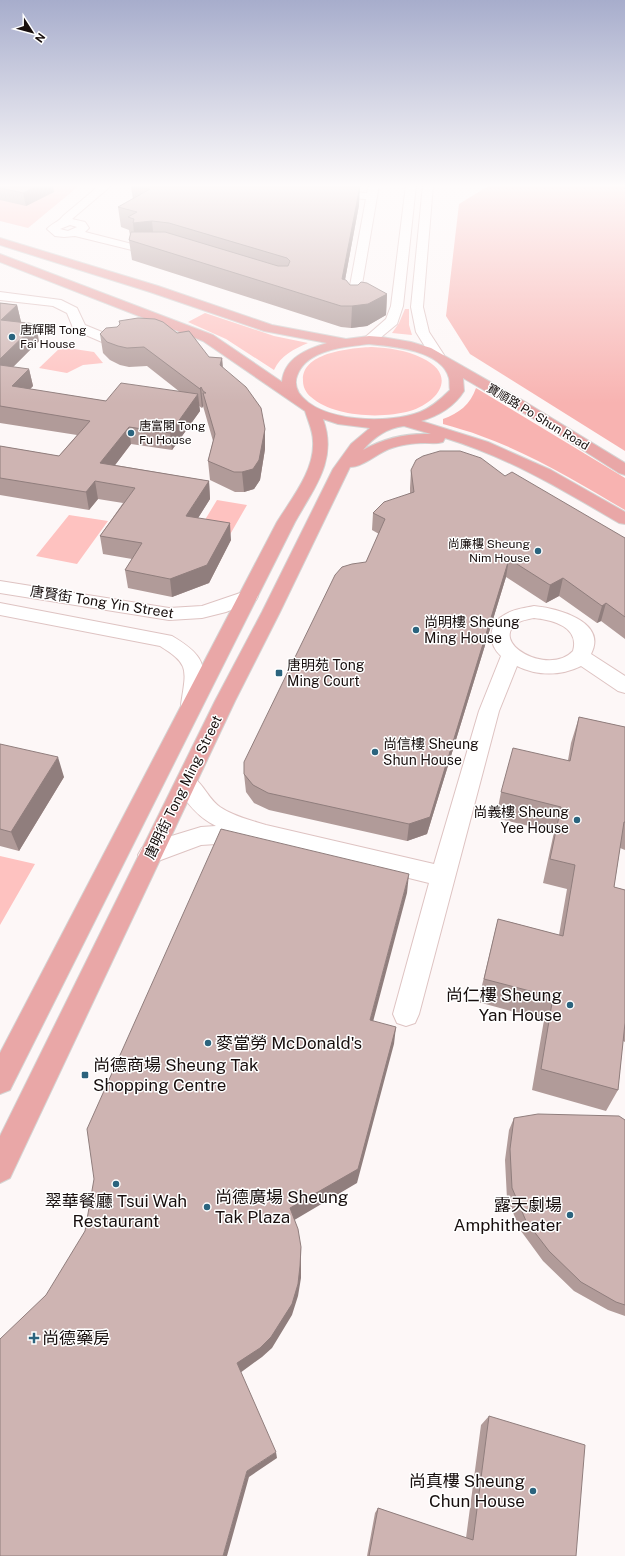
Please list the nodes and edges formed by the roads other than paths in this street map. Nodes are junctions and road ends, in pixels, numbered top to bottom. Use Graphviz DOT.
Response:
graph roads {
  1 [pos="0,258"];
  2 [pos="53,258"];
  3 [pos="361,258"];
  4 [pos="403,258"];
  5 [pos="421,258"];
  6 [pos="0,296"];
  7 [pos="353,302"];
  8 [pos="369,340"];
  9 [pos="114,342"];
  10 [pos="350,343"];
  11 [pos="436,355"];
  12 [pos="450,365"];
  13 [pos="294,396"];
  14 [pos="311,409"];
  15 [pos="396,422"];
  16 [pos="483,445"];
  17 [pos="341,469"];
  18 [pos="625,470"];
  19 [pos="625,520"];
  20 [pos="0,586"];
  21 [pos="249,596"];
  22 [pos="0,609"];
  23 [pos="511,656"];
  24 [pos="580,656"];
  25 [pos="625,686"];
  26 [pos="191,708"];
  27 [pos="186,783"];
  28 [pos="266,834"];
  29 [pos="150,855"];
  30 [pos="443,876"];
  31 [pos="406,1014"];
  32 [pos="0,1081"];
  33 [pos="0,1168"];
  1 -- 13 [label="main road"];
  2 -- 10 [label="main road"];
  3 -- 7 [label="street"];
  4 -- 8 [label="street"];
  5 -- 11 [label="street"];
  6 -- 9 [label="street"];
  8 -- 10 [label="main road, 寶順路 Po Shun Road"];
  8 -- 11 [label="main road, 寶順路 Po Shun Road"];
  10 -- 13 [label="main road"];
  11 -- 12 [label="main road, 寶順路 Po Shun Road"];
  12 -- 15 [label="main road"];
  12 -- 18 [label="main road, 寶順路 Po Shun Road"];
  13 -- 14 [label="main road"];
  14 -- 15 [label="main road"];
  14 -- 21 [label="main road, 唐明街 Tong Ming Street"];
  15 -- 16 [label="main road"];
  15 -- 17 [label="main road, 唐明街 Tong Ming Street"];
  16 -- 17 [label="main road"];
  16 -- 19 [label="main road"];
  17 -- 27 [label="main road, 唐明街 Tong Ming Street"];
  20 -- 21 [label="street, 唐賢街 Tong Yin Street"];
  21 -- 26 [label="main road, 唐明街 Tong Ming Street"];
  22 -- 26 [label="street, 唐賢街 Tong Yin Street"];
  23 -- 24 [label="street"];
  23 -- 24 [label="street"];
  23 -- 30 [label="street"];
  24 -- 25 [label="street"];
  26 -- 32 [label="main road, 唐明街 Tong Ming Street"];
  27 -- 28 [label="street"];
  27 -- 29 [label="main road, 唐明街 Tong Ming Street"];
  28 -- 29 [label="street"];
  28 -- 30 [label="street"];
  29 -- 33 [label="main road, 唐明街 Tong Ming Street"];
  30 -- 31 [label="street"];
}
